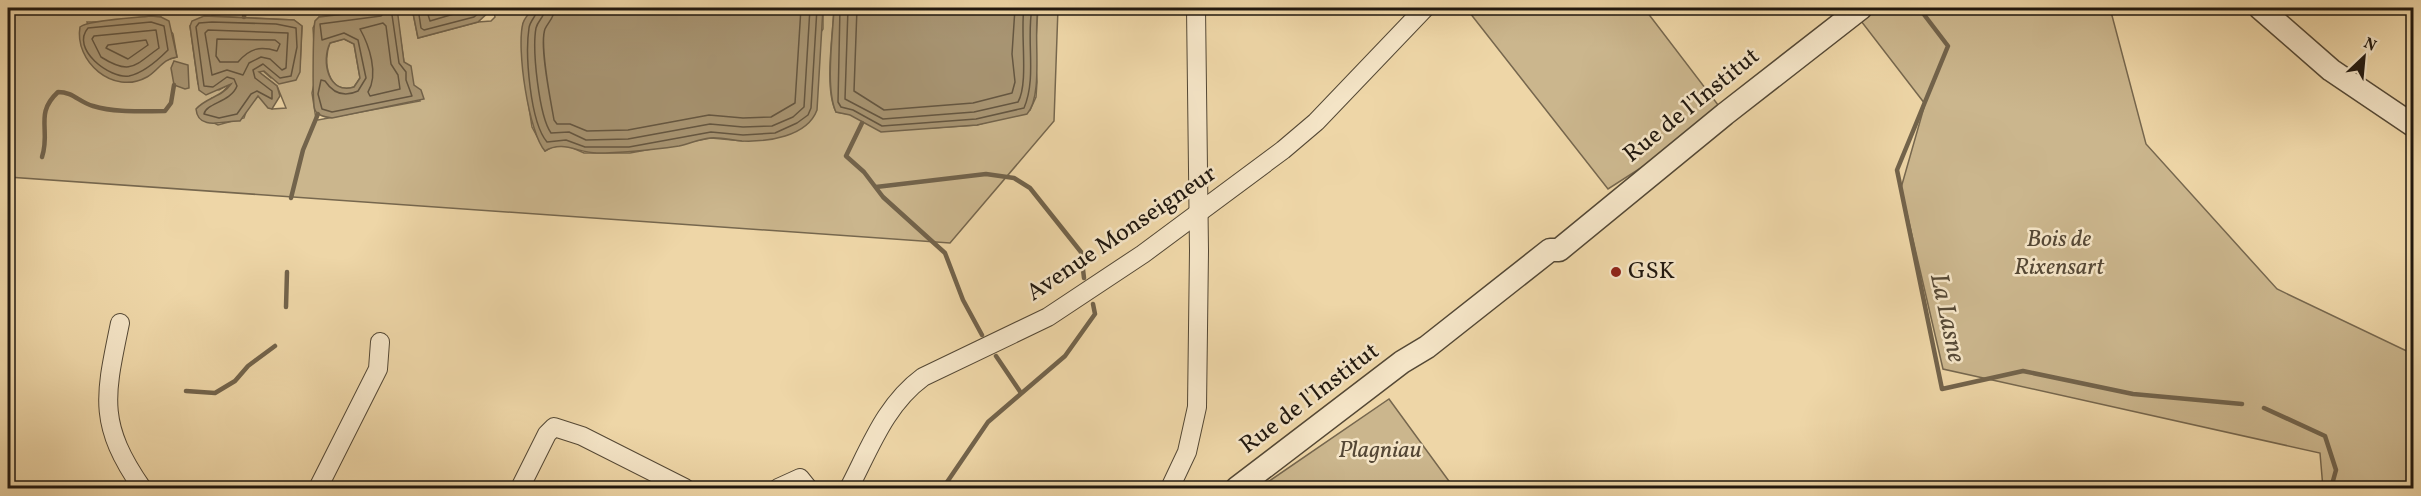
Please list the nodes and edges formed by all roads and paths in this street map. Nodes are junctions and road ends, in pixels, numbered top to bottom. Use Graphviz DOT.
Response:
graph roads {
  1 [pos="1196,8"];
  2 [pos="1425,8"];
  3 [pos="1862,8"];
  4 [pos="2260,8"];
  5 [pos="2414,126"];
  6 [pos="1199,212"];
  7 [pos="120,323"];
  8 [pos="380,342"];
  9 [pos="142,489"];
  10 [pos="318,489"];
  11 [pos="520,489"];
  12 [pos="685,489"];
  13 [pos="778,489"];
  14 [pos="808,489"];
  15 [pos="849,489"];
  16 [pos="1170,489"];
  17 [pos="1237,489"];
  1 -- 6 [label="street"];
  2 -- 6 [label="street, Avenue Monseigneur"];
  3 -- 17 [label="street, Rue de l'Institut"];
  4 -- 5 [label="street"];
  6 -- 15 [label="street, Avenue Monseigneur"];
  6 -- 16 [label="street"];
  7 -- 9 [label="street"];
  8 -- 10 [label="street"];
  11 -- 12 [label="street"];
  13 -- 14 [label="street"];
}
